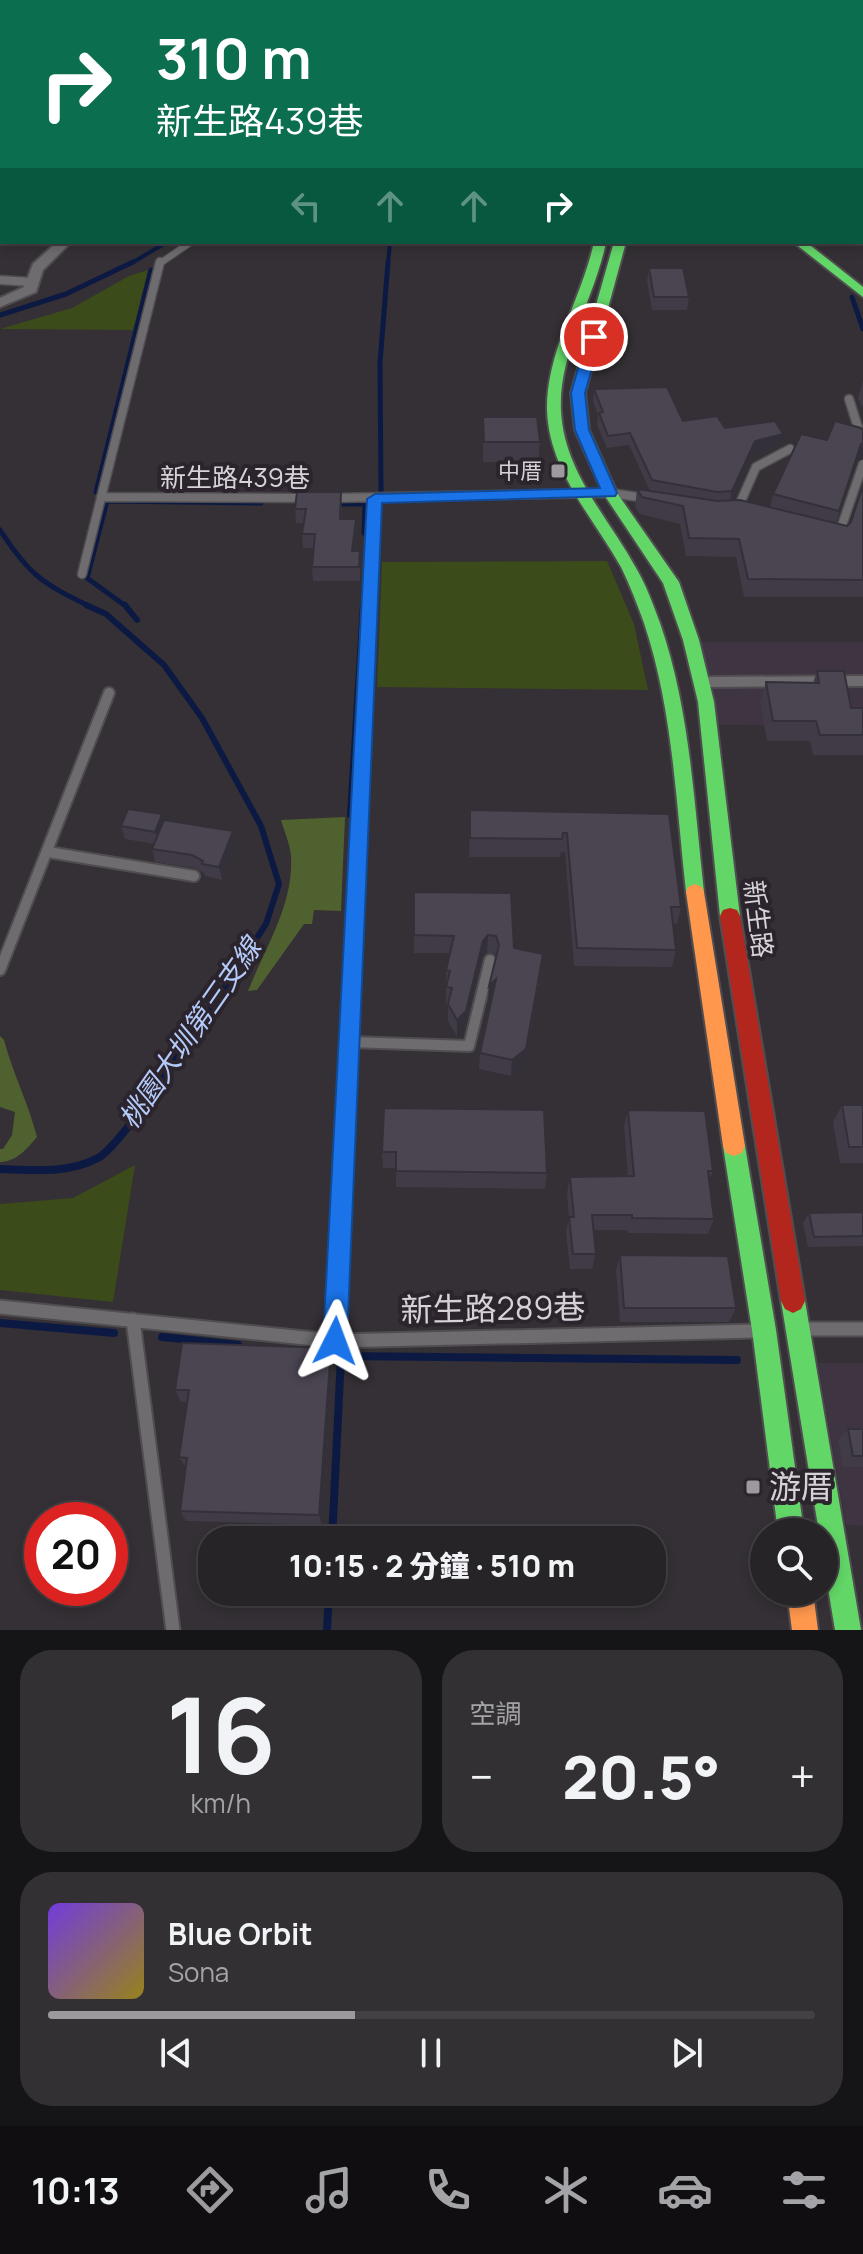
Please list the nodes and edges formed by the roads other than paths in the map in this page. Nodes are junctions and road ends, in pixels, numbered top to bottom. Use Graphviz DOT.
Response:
graph roads {
  1 [pos="62,244"];
  2 [pos="188,244"];
  3 [pos="600,244"];
  4 [pos="620,244"];
  5 [pos="802,244"];
  6 [pos="0,280"];
  7 [pos="30,282"];
  8 [pos="863,293"];
  9 [pos="0,303"];
  10 [pos="849,399"];
  11 [pos="863,443"];
  12 [pos="790,449"];
  13 [pos="863,464"];
  14 [pos="610,493"];
  15 [pos="583,496"];
  16 [pos="101,497"];
  17 [pos="375,499"];
  18 [pos="659,501"];
  19 [pos="737,510"];
  20 [pos="725,511"];
  21 [pos="752,514"];
  22 [pos="824,533"];
  23 [pos="82,574"];
  24 [pos="863,681"];
  25 [pos="701,682"];
  26 [pos="109,693"];
  27 [pos="48,852"];
  28 [pos="194,876"];
  29 [pos="490,960"];
  30 [pos="0,970"];
  31 [pos="350,1042"];
  32 [pos="0,1307"];
  33 [pos="133,1320"];
  34 [pos="863,1329"];
  35 [pos="780,1330"];
  36 [pos="335,1341"];
  37 [pos="790,1518"];
  38 [pos="802,1606"];
  39 [pos="173,1630"];
  40 [pos="805,1630"];
  41 [pos="848,1630"];
  1 -- 7 [label="street"];
  2 -- 16 [label="lane"];
  3 -- 15 [label="main road, 新生路"];
  4 -- 14 [label="main road, 新生路"];
  5 -- 8 [label="main road"];
  6 -- 7 [label="lane"];
  7 -- 9 [label="street"];
  10 -- 11 [label="lane"];
  12 -- 19 [label="lane"];
  13 -- 22 [label="lane"];
  14 -- 15 [label="lane, 新生路439巷"];
  14 -- 18 [label="lane, 新生路439巷"];
  14 -- 25 [label="main road, 新生路"];
  15 -- 17 [label="lane, 新生路439巷"];
  15 -- 35 [label="main road, 新生路"];
  16 -- 17 [label="lane, 新生路439巷"];
  16 -- 23 [label="lane"];
  17 -- 31 [label="lane"];
  19 -- 20 [label="lane"];
  19 -- 21 [label="lane"];
  24 -- 25 [label="lane"];
  25 -- 35 [label="main road, 新生路"];
  26 -- 27 [label="lane"];
  27 -- 28 [label="lane"];
  27 -- 30 [label="lane"];
  29 -- 31 [label="lane"];
  31 -- 36 [label="lane"];
  32 -- 33 [label="lane, 新生路289巷"];
  33 -- 36 [label="lane, 新生路289巷"];
  33 -- 39 [label="lane"];
  34 -- 35 [label="lane, 新生路289巷"];
  35 -- 36 [label="lane, 新生路289巷"];
  35 -- 37 [label="main road, 新生路"];
  35 -- 41 [label="main road, 新生路"];
  38 -- 40 [label="main road"];
}
